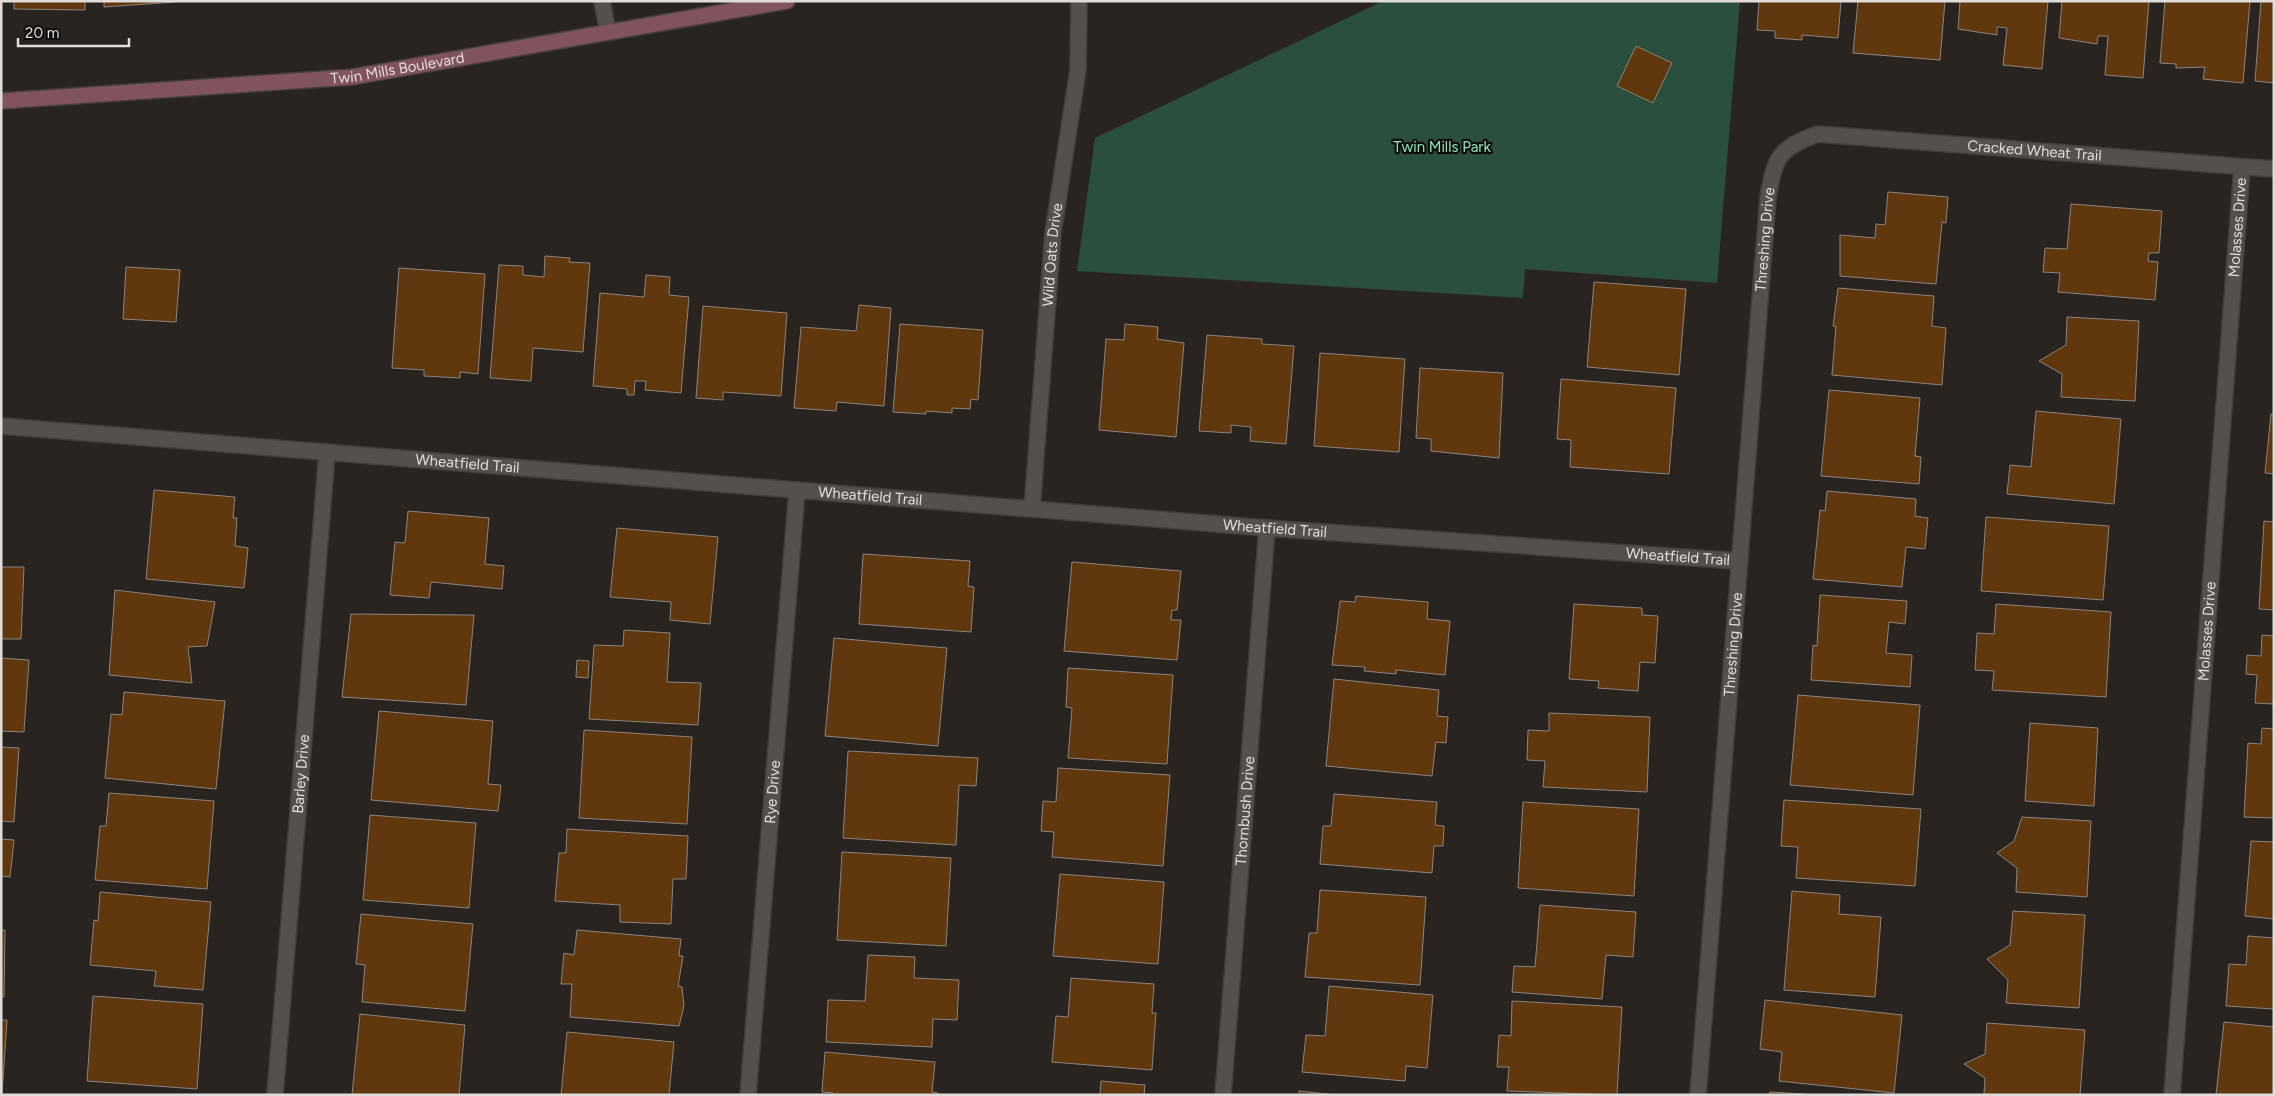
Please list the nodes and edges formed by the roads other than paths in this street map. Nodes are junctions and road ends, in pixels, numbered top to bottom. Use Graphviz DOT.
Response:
graph roads {
  1 [pos="602,1"];
  2 [pos="787,1"];
  3 [pos="1079,1"];
  4 [pos="608,32"];
  5 [pos="1,101"];
  6 [pos="1797,142"];
  7 [pos="2242,167"];
  8 [pos="2274,169"];
  9 [pos="1,426"];
  10 [pos="327,452"];
  11 [pos="796,490"];
  12 [pos="1032,509"];
  13 [pos="1267,528"];
  14 [pos="1740,561"];
  15 [pos="275,1095"];
  16 [pos="748,1095"];
  17 [pos="1223,1095"];
  18 [pos="1698,1095"];
  19 [pos="2172,1095"];
  1 -- 4 [label="street"];
  2 -- 4 [label="street, Twin Mills Boulevard"];
  3 -- 12 [label="street, Wild Oats Drive"];
  4 -- 5 [label="street, Twin Mills Boulevard"];
  6 -- 7 [label="street, Cracked Wheat Trail"];
  6 -- 14 [label="street, Threshing Drive"];
  7 -- 8 [label="street, Cracked Wheat Trail"];
  7 -- 19 [label="street, Molasses Drive"];
  9 -- 10 [label="street, Wheatfield Trail"];
  10 -- 11 [label="street, Wheatfield Trail"];
  10 -- 15 [label="street, Barley Drive"];
  11 -- 12 [label="street, Wheatfield Trail"];
  11 -- 16 [label="street, Rye Drive"];
  12 -- 13 [label="street, Wheatfield Trail"];
  13 -- 14 [label="street, Wheatfield Trail"];
  13 -- 17 [label="street, Thornbush Drive"];
  14 -- 18 [label="street, Threshing Drive"];
}
